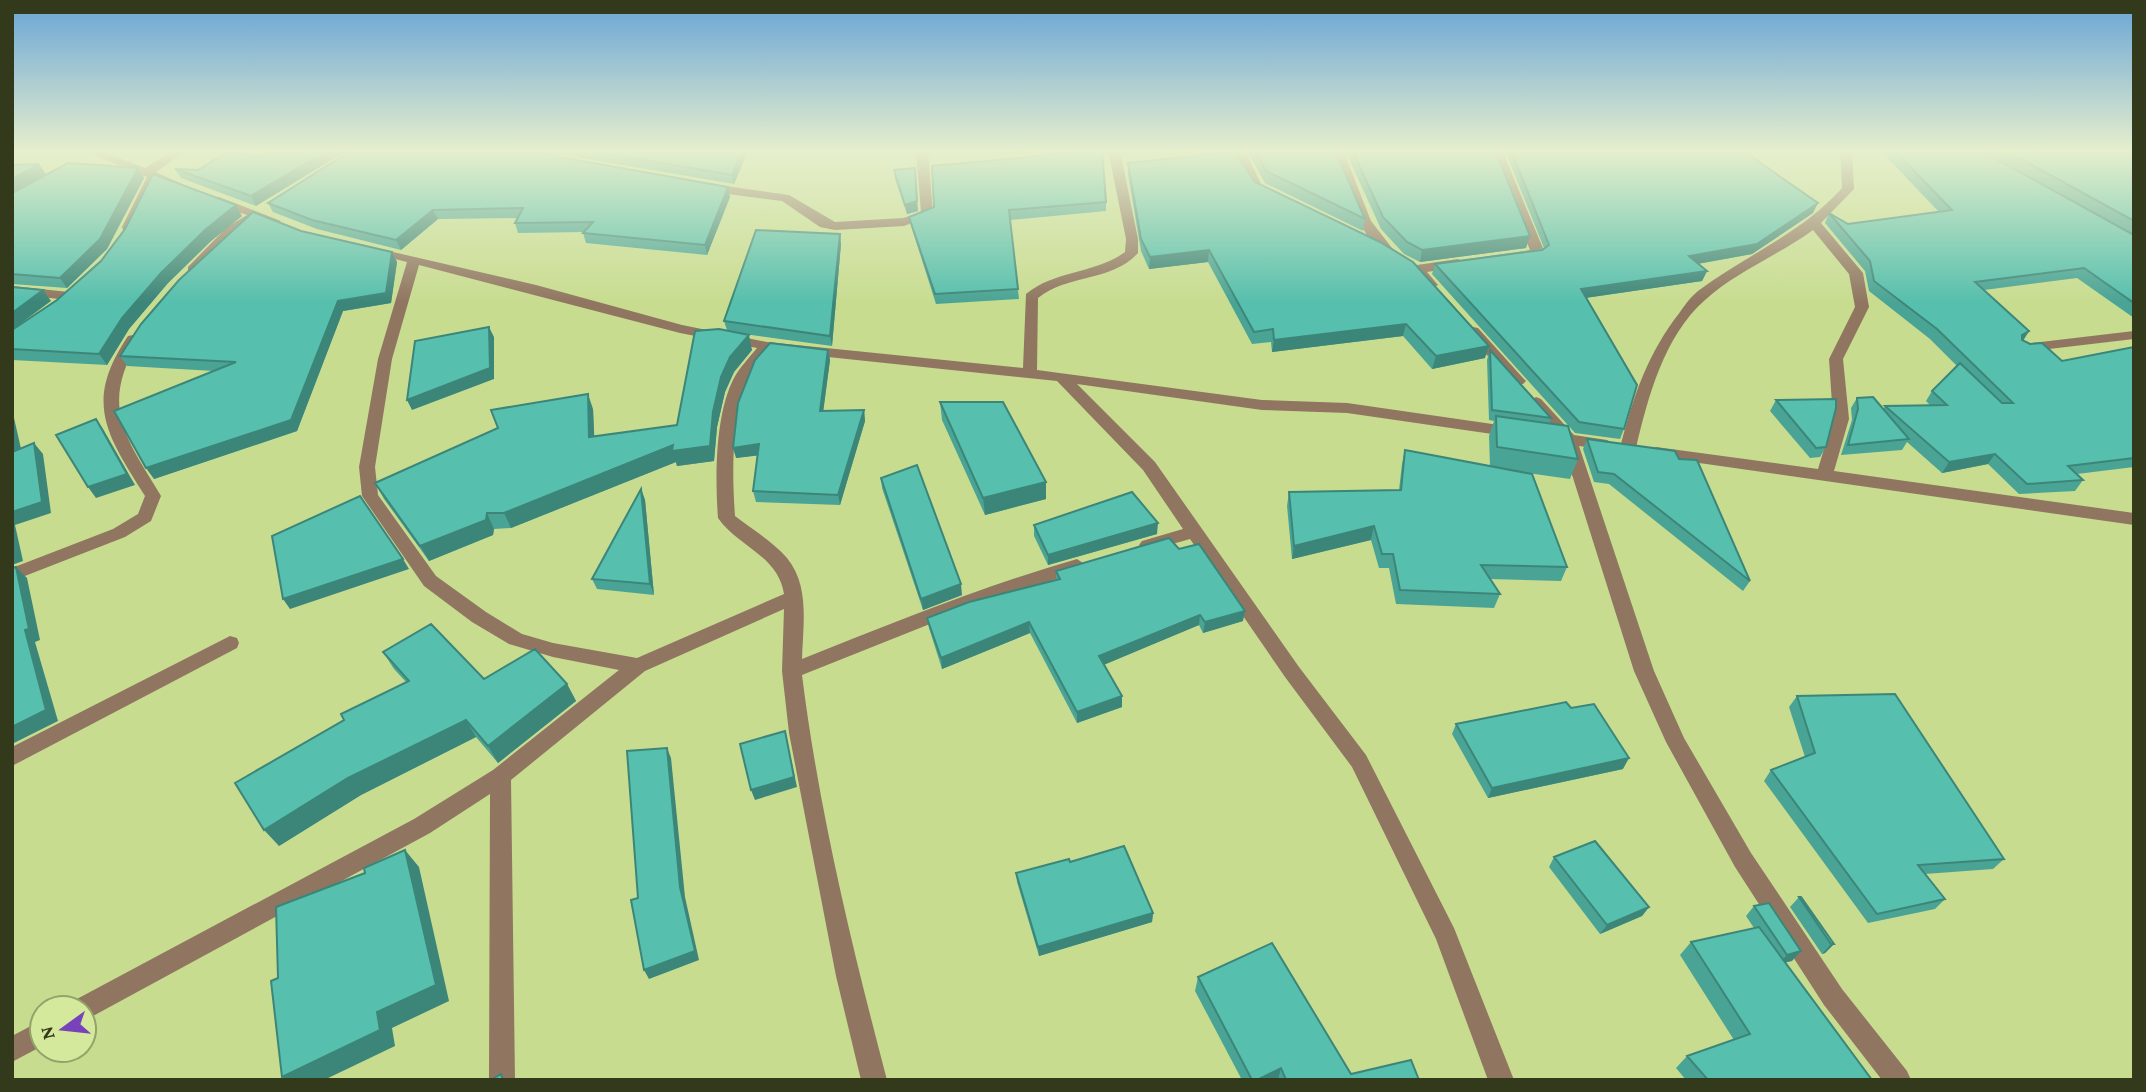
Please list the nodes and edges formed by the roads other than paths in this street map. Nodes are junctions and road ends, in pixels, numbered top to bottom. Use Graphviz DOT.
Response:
graph roads {
  1 [pos="139,201"];
  2 [pos="221,201"];
  3 [pos="278,201"];
  4 [pos="790,201"];
  5 [pos="926,201"];
  6 [pos="1124,201"];
  7 [pos="1356,201"];
  8 [pos="1517,201"];
  9 [pos="1838,201"];
  10 [pos="256,215"];
  11 [pos="1815,224"];
  12 [pos="289,227"];
  13 [pos="1357,236"];
  14 [pos="124,238"];
  15 [pos="350,244"];
  16 [pos="1381,248"];
  17 [pos="1504,258"];
  18 [pos="414,260"];
  19 [pos="1480,260"];
  20 [pos="1417,269"];
  21 [pos="181,283"];
  22 [pos="12,290"];
  23 [pos="1443,298"];
  24 [pos="50,311"];
  25 [pos="1460,317"];
  26 [pos="145,323"];
  27 [pos="2134,335"];
  28 [pos="767,346"];
  29 [pos="2023,348"];
  30 [pos="1030,373"];
  31 [pos="1061,377"];
  32 [pos="1569,439"];
  33 [pos="1628,448"];
  34 [pos="1825,475"];
  35 [pos="2134,519"];
  36 [pos="1193,532"];
  37 [pos="1128,550"];
  38 [pos="1089,562"];
  39 [pos="12,575"];
  40 [pos="794,597"];
  41 [pos="230,643"];
  42 [pos="638,666"];
  43 [pos="792,671"];
  44 [pos="12,757"];
  45 [pos="500,776"];
  46 [pos="98,1000"];
  47 [pos="28,1040"];
  48 [pos="12,1049"];
  49 [pos="502,1080"];
  50 [pos="874,1080"];
  51 [pos="1501,1080"];
  52 [pos="1898,1080"];
  1 -- 14 [label="street"];
  2 -- 10 [label="street"];
  3 -- 10 [label="street"];
  4 -- 5 [label="street"];
  6 -- 30 [label="street"];
  7 -- 16 [label="street"];
  8 -- 17 [label="street"];
  9 -- 11 [label="street"];
  10 -- 12 [label="street"];
  10 -- 21 [label="street"];
  11 -- 33 [label="street"];
  11 -- 34 [label="street"];
  13 -- 16 [label="street"];
  15 -- 18 [label="street"];
  16 -- 20 [label="street"];
  18 -- 28 [label="street"];
  18 -- 42 [label="street"];
  19 -- 20 [label="street"];
  20 -- 23 [label="street"];
  22 -- 24 [label="street"];
  25 -- 32 [label="street"];
  26 -- 39 [label="street"];
  27 -- 29 [label="street"];
  28 -- 30 [label="street"];
  28 -- 40 [label="street"];
  30 -- 31 [label="street"];
  31 -- 32 [label="street"];
  31 -- 36 [label="street"];
  32 -- 33 [label="street"];
  32 -- 52 [label="street"];
  33 -- 34 [label="street"];
  34 -- 35 [label="street"];
  36 -- 37 [label="street"];
  36 -- 51 [label="street"];
  38 -- 43 [label="street"];
  40 -- 42 [label="street"];
  40 -- 43 [label="street"];
  41 -- 44 [label="street"];
  42 -- 45 [label="street"];
  43 -- 50 [label="street"];
  45 -- 46 [label="street"];
  45 -- 49 [label="street"];
  47 -- 48 [label="street"];
}
